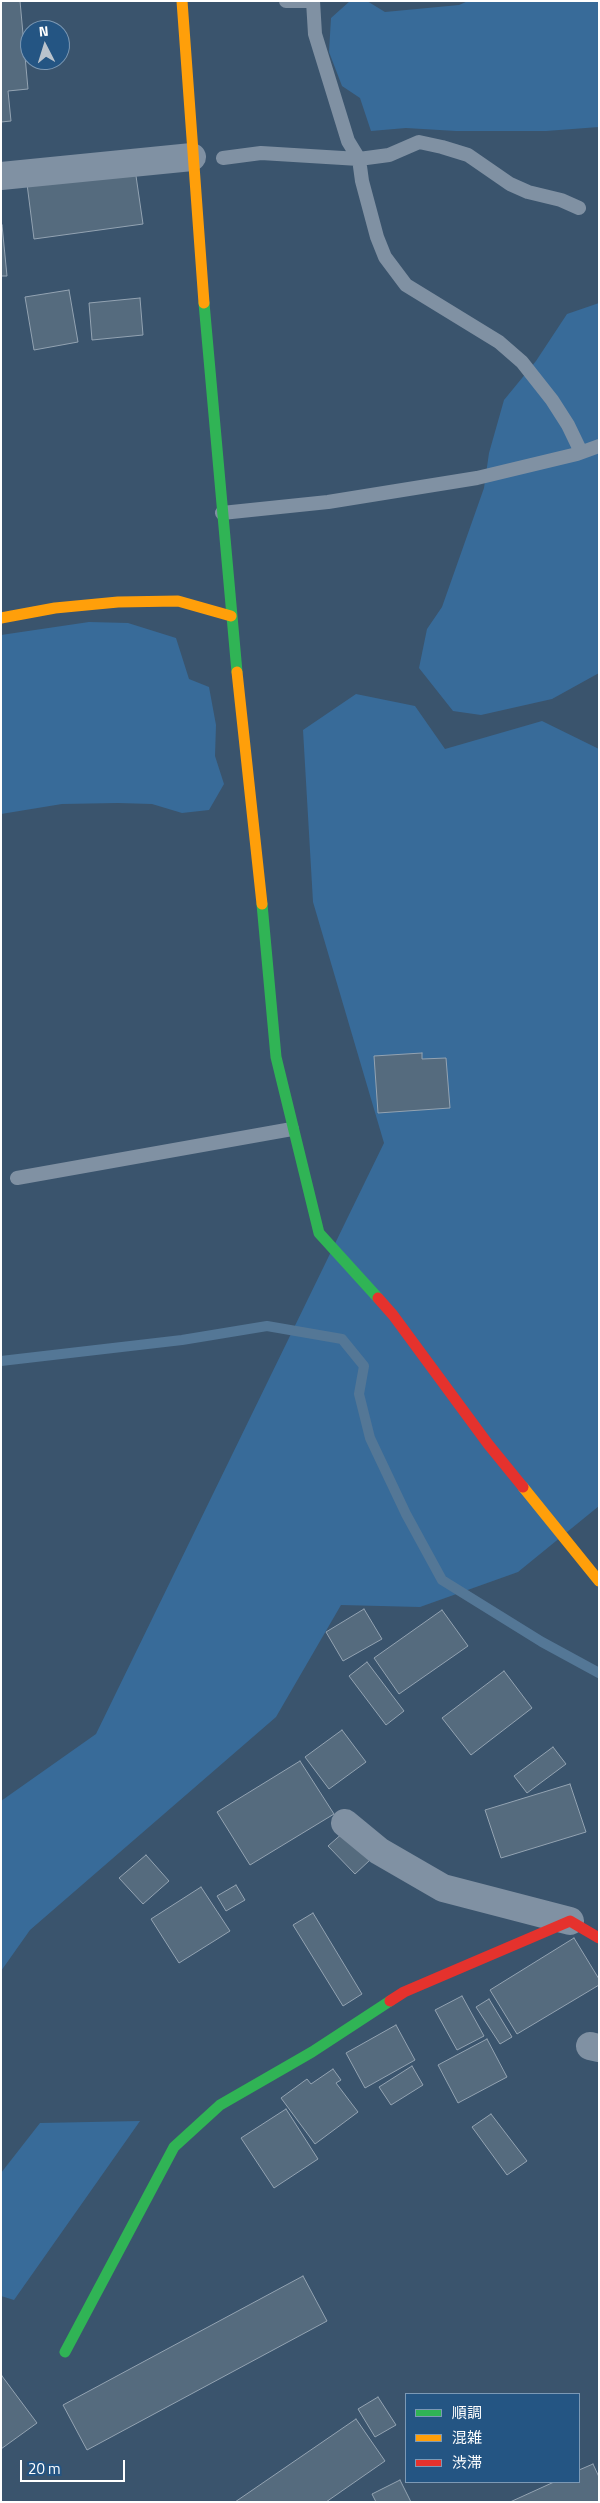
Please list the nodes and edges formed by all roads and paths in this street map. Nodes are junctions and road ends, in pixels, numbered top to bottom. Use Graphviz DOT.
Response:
graph roads {
  1 [pos="182,1"];
  2 [pos="286,1"];
  3 [pos="307,1"];
  4 [pos="314,1"];
  5 [pos="192,157"];
  6 [pos="223,158"];
  7 [pos="359,159"];
  8 [pos="1,176"];
  9 [pos="580,208"];
  10 [pos="599,446"];
  11 [pos="581,452"];
  12 [pos="222,513"];
  13 [pos="230,616"];
  14 [pos="1,618"];
  15 [pos="292,1129"];
  16 [pos="18,1178"];
  17 [pos="599,1581"];
  18 [pos="345,1823"];
  19 [pos="570,1921"];
  20 [pos="599,1938"];
  21 [pos="65,2352"];
  1 -- 5 [label="street"];
  2 -- 3 [label="lane"];
  4 -- 7 [label="lane"];
  5 -- 8 [label="street"];
  5 -- 12 [label="street"];
  6 -- 7 [label="lane"];
  7 -- 9 [label="lane"];
  7 -- 11 [label="lane"];
  10 -- 11 [label="lane"];
  11 -- 12 [label="lane"];
  12 -- 13 [label="street"];
  13 -- 14 [label="street"];
  13 -- 15 [label="street"];
  15 -- 16 [label="lane"];
  15 -- 17 [label="street"];
  18 -- 19 [label="street"];
  19 -- 20 [label="street"];
  19 -- 21 [label="street"];
}
